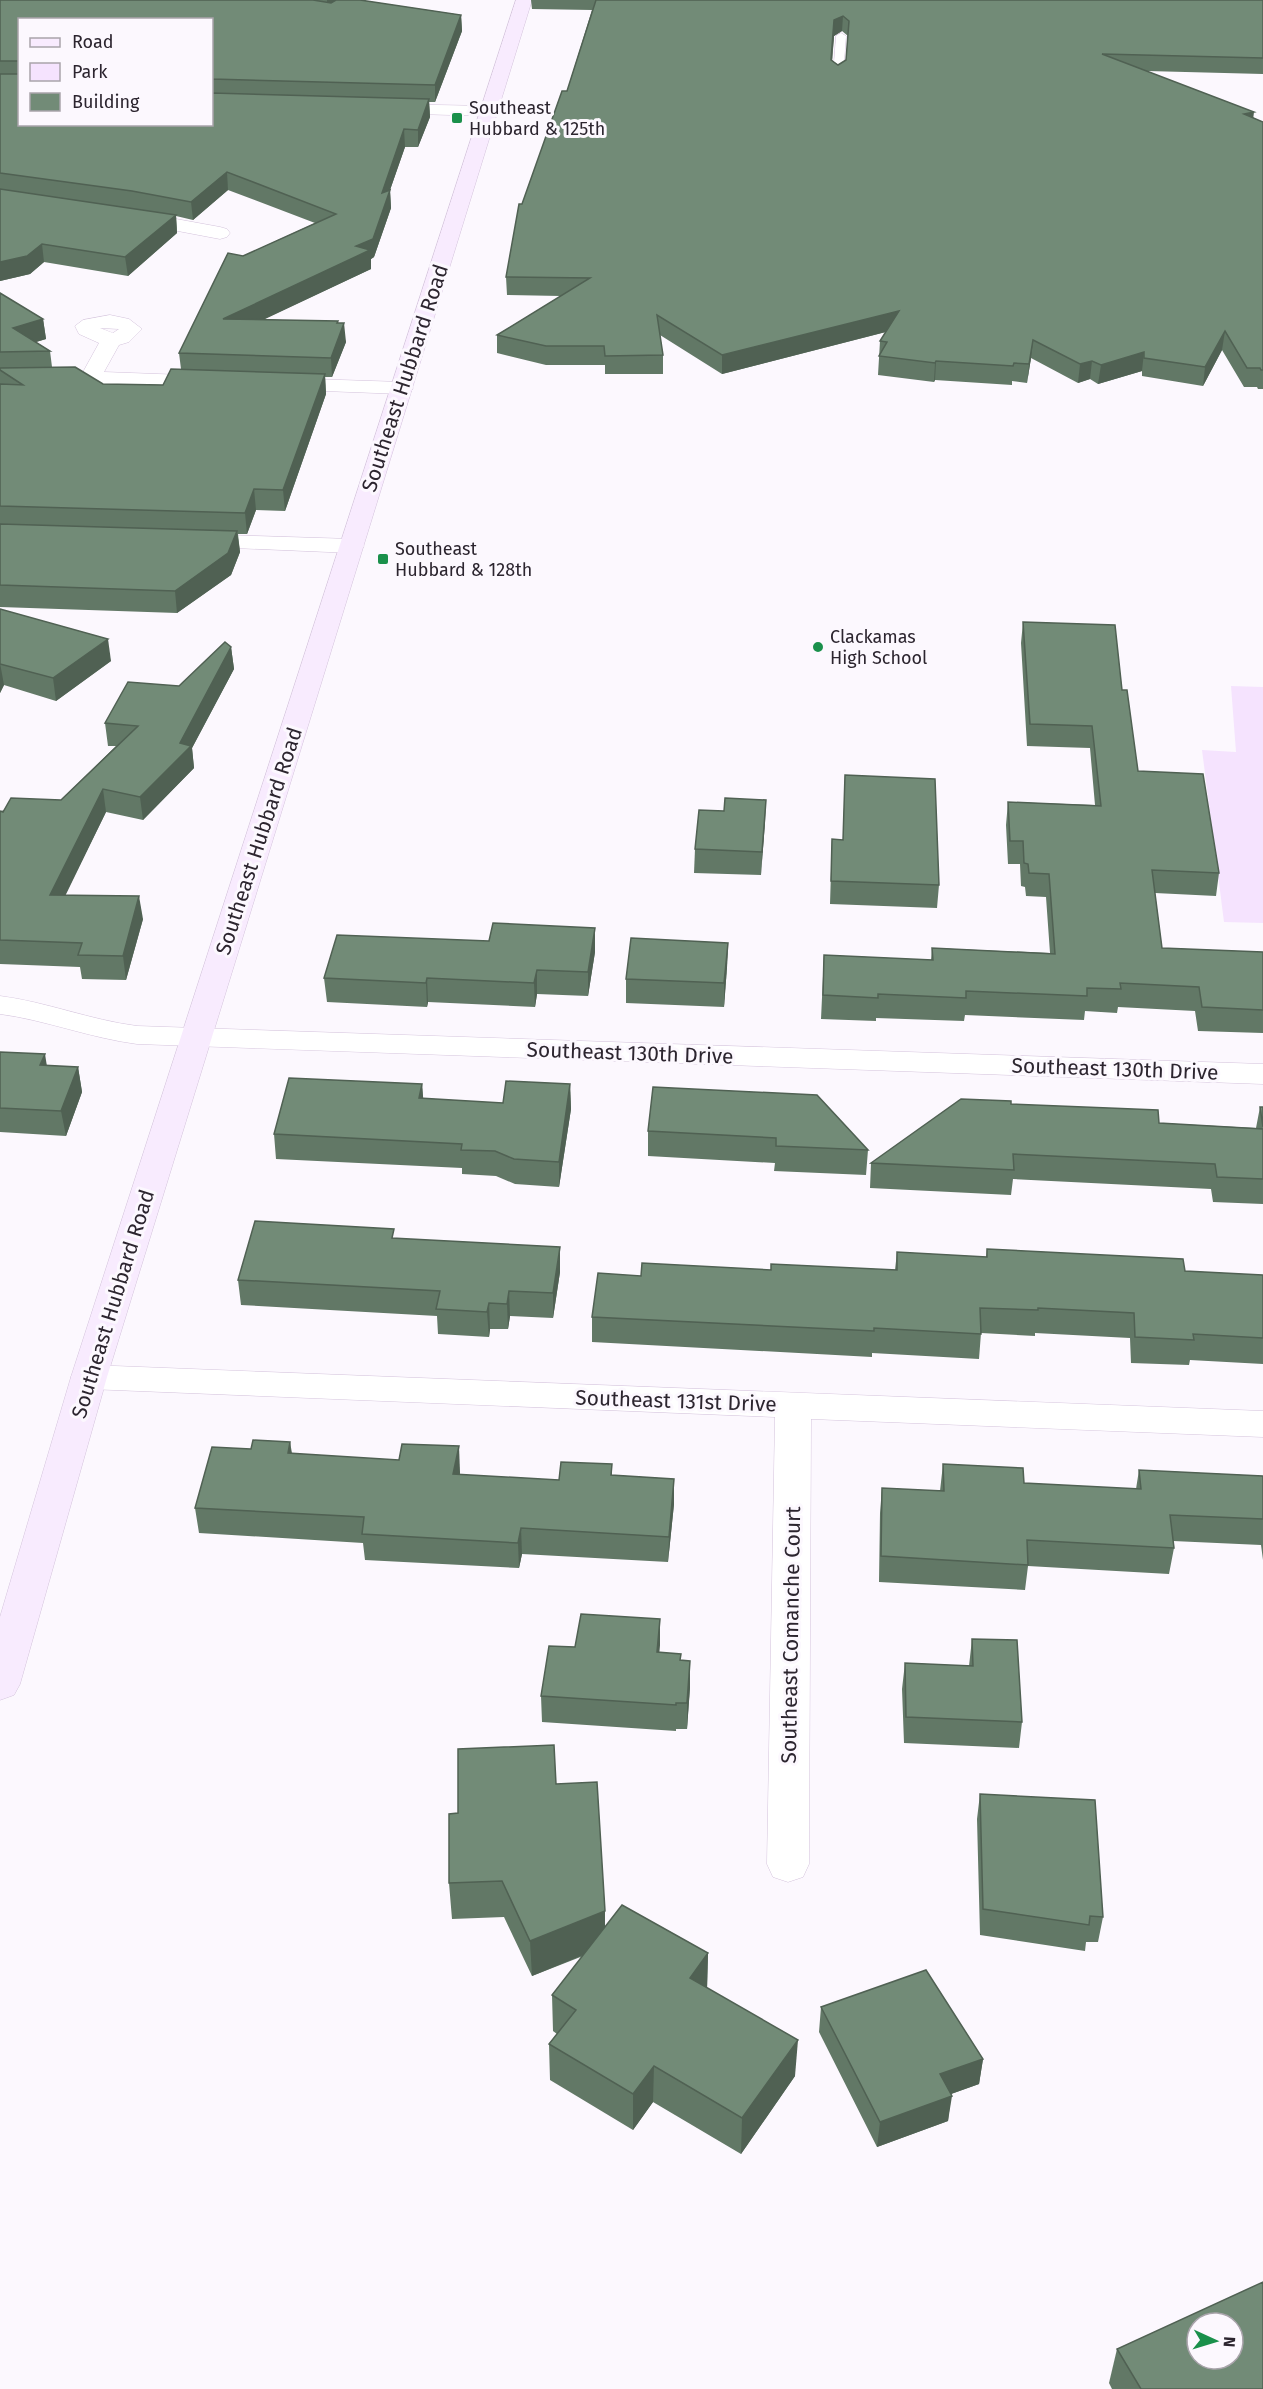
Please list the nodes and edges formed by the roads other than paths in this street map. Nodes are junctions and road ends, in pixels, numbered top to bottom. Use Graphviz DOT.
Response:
graph roads {
  1 [pos="524,0"];
  2 [pos="841,36"];
  3 [pos="838,75"];
  4 [pos="368,109"];
  5 [pos="489,111"];
  6 [pos="111,213"];
  7 [pos="220,233"];
  8 [pos="111,340"];
  9 [pos="90,378"];
  10 [pos="0,380"];
  11 [pos="233,382"];
  12 [pos="257,383"];
  13 [pos="402,388"];
  14 [pos="167,540"];
  15 [pos="352,546"];
  16 [pos="0,1005"];
  17 [pos="196,1038"];
  18 [pos="1263,1074"];
  19 [pos="89,1377"];
  20 [pos="793,1406"];
  21 [pos="1263,1424"];
  22 [pos="0,1684"];
  23 [pos="788,1864"];
  1 -- 5 [label="main road, Southeast Hubbard Road"];
  2 -- 3 [label="lane"];
  4 -- 5 [label="street"];
  5 -- 13 [label="main road, Southeast Hubbard Road"];
  6 -- 7 [label="street"];
  8 -- 9 [label="street"];
  9 -- 10 [label="street"];
  9 -- 11 [label="street"];
  12 -- 13 [label="street"];
  13 -- 15 [label="main road, Southeast Hubbard Road"];
  14 -- 15 [label="street"];
  15 -- 17 [label="main road, Southeast Hubbard Road"];
  16 -- 17 [label="street, Southeast 130th Drive"];
  17 -- 18 [label="street, Southeast 130th Drive"];
  17 -- 19 [label="main road, Southeast Hubbard Road"];
  19 -- 20 [label="street, Southeast 131st Drive"];
  19 -- 22 [label="main road, Southeast Hubbard Road"];
  20 -- 21 [label="street, Southeast 131st Drive"];
  20 -- 23 [label="street, Southeast Comanche Court"];
}
